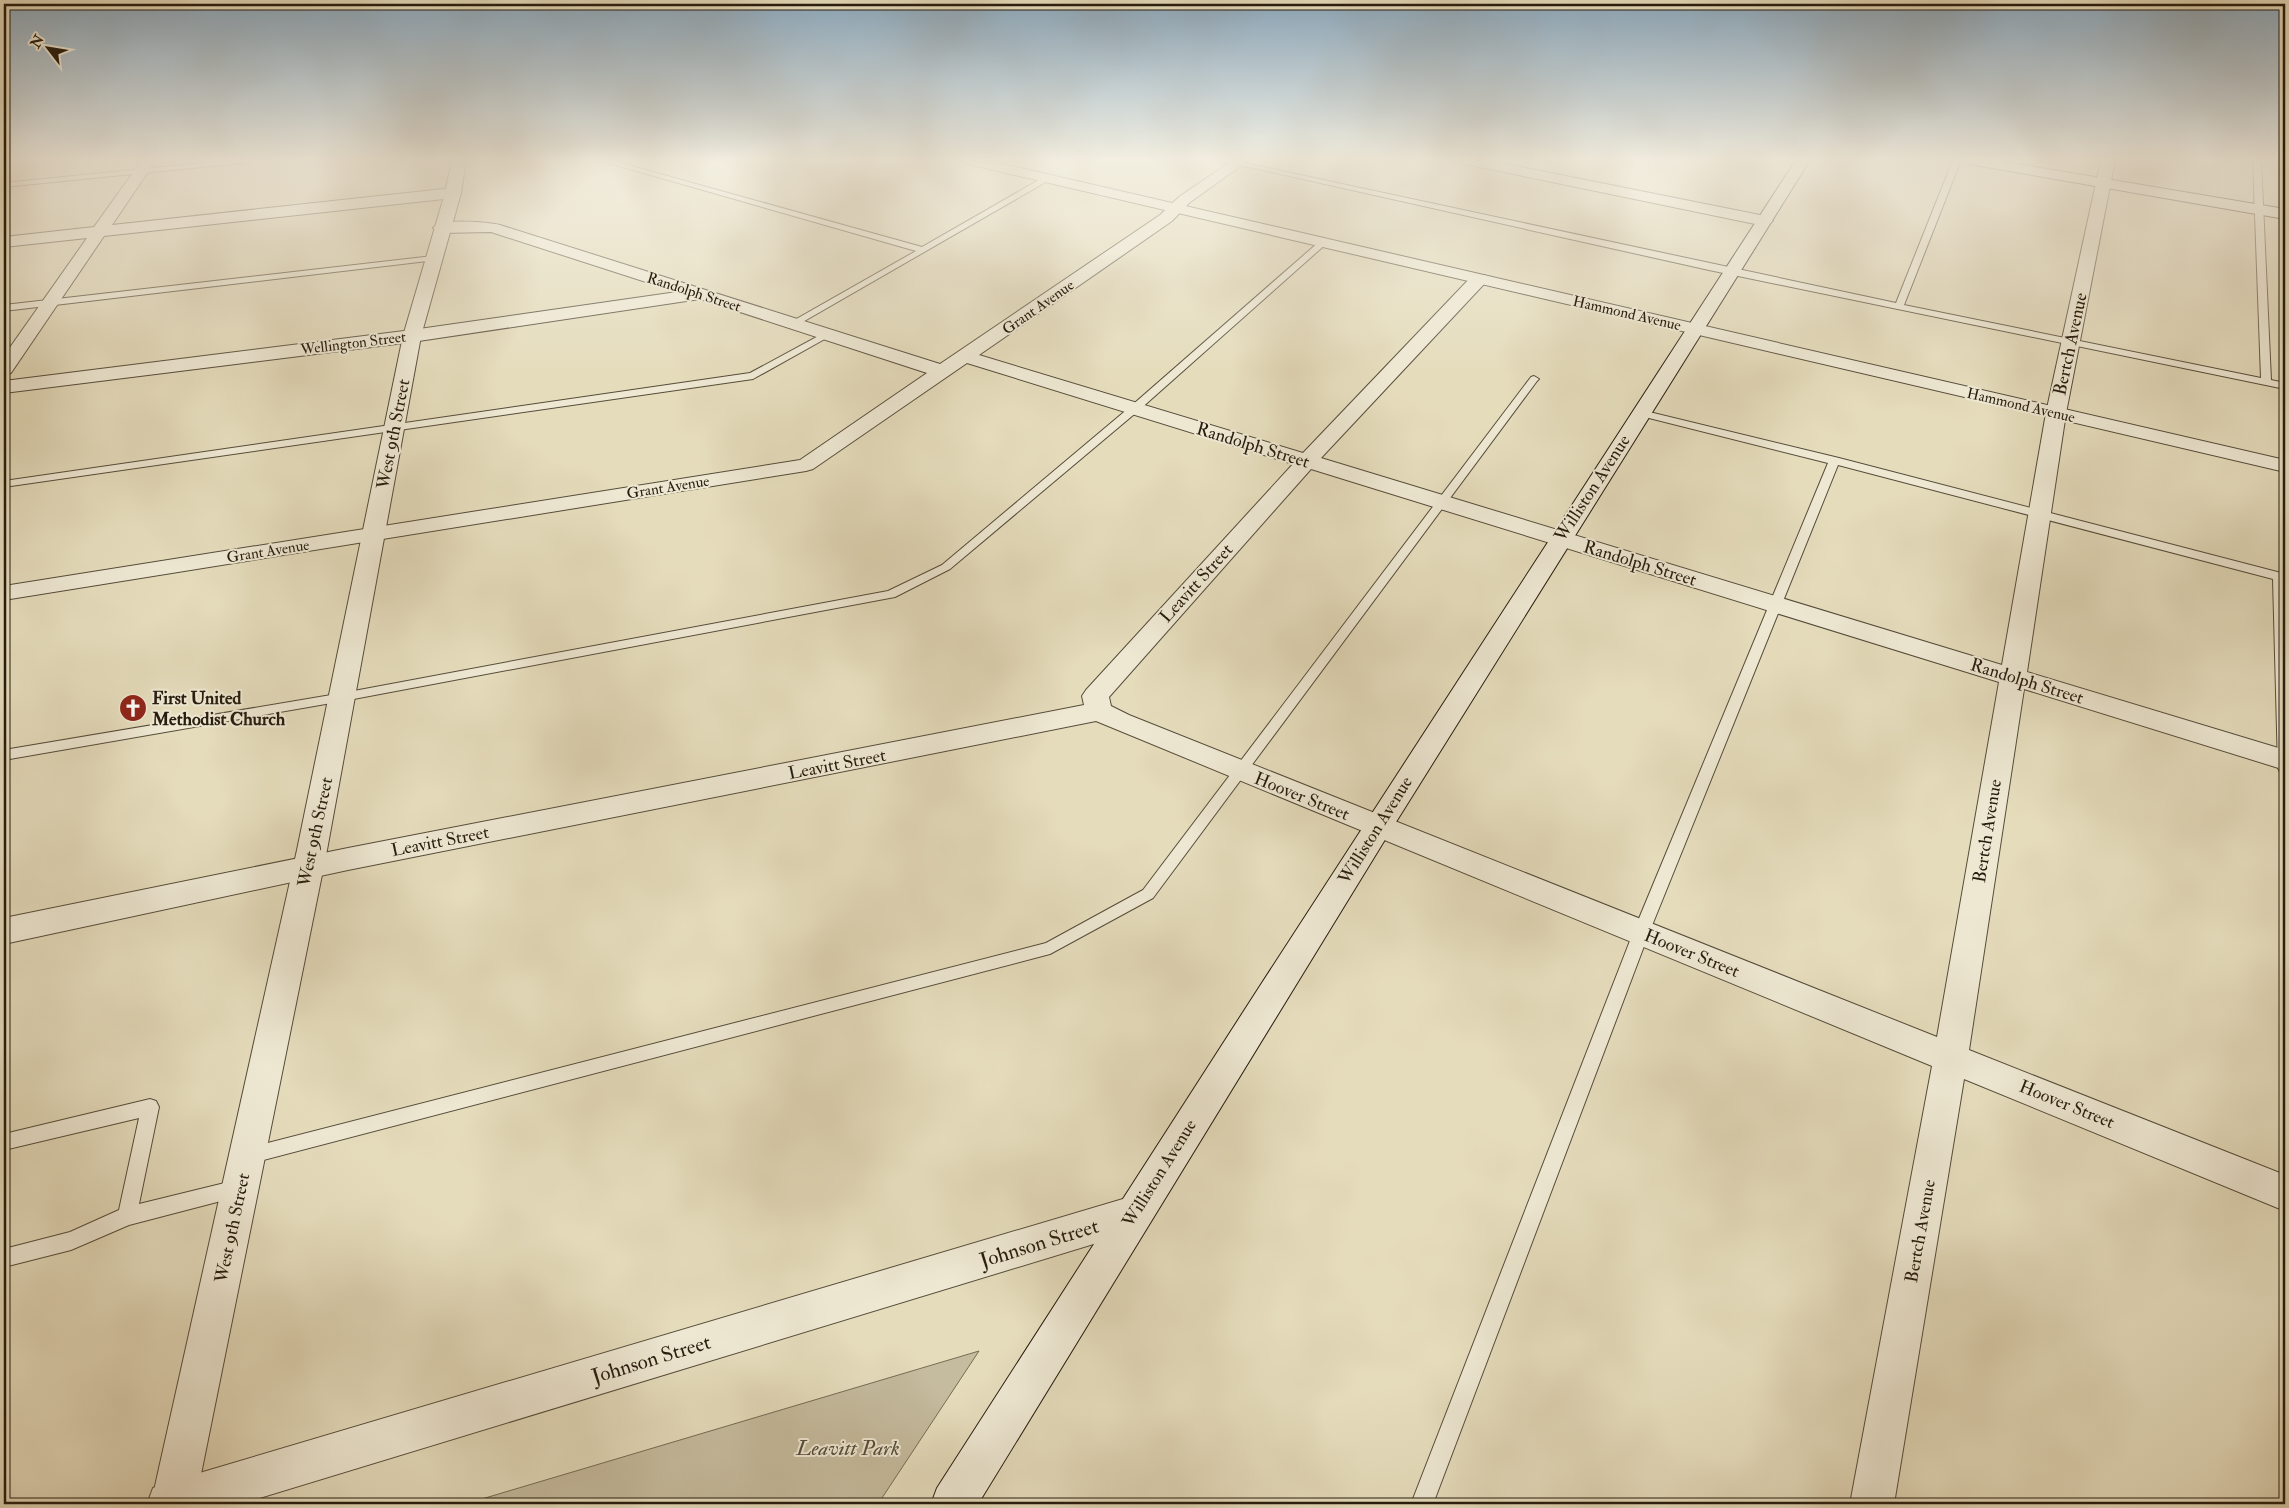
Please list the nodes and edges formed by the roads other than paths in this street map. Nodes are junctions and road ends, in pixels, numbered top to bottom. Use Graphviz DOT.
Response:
graph roads {
  1 [pos="105,230"];
  2 [pos="440,230"];
  3 [pos="501,230"];
  4 [pos="853,230"];
  5 [pos="957,230"];
  6 [pos="1145,230"];
  7 [pos="1268,230"];
  8 [pos="1546,230"];
  9 [pos="1758,230"];
  10 [pos="1929,230"];
  11 [pos="2094,230"];
  12 [pos="2259,230"];
  13 [pos="99,231"];
  14 [pos="4,242"];
  15 [pos="1323,243"];
  16 [pos="923,250"];
  17 [pos="433,258"];
  18 [pos="1733,272"];
  19 [pos="1479,279"];
  20 [pos="701,294"];
  21 [pos="50,302"];
  22 [pos="1899,306"];
  23 [pos="4,308"];
  24 [pos="794,324"];
  25 [pos="1696,329"];
  26 [pos="827,335"];
  27 [pos="412,336"];
  28 [pos="2071,340"];
  29 [pos="966,357"];
  30 [pos="4,369"];
  31 [pos="944,372"];
  32 [pos="1534,379"];
  33 [pos="2266,382"];
  34 [pos="2285,386"];
  35 [pos="4,387"];
  36 [pos="1134,408"];
  37 [pos="1641,413"];
  38 [pos="2056,413"];
  39 [pos="395,426"];
  40 [pos="1835,460"];
  41 [pos="1307,461"];
  42 [pos="2285,466"];
  43 [pos="4,484"];
  44 [pos="1441,502"];
  45 [pos="2038,516"];
  46 [pos="375,534"];
  47 [pos="1560,538"];
  48 [pos="2282,577"];
  49 [pos="4,593"];
  50 [pos="1774,604"];
  51 [pos="2011,676"];
  52 [pos="343,697"];
  53 [pos="1099,711"];
  54 [pos="4,755"];
  55 [pos="2285,760"];
  56 [pos="2285,768"];
  57 [pos="1239,770"];
  58 [pos="1378,826"];
  59 [pos="308,868"];
  60 [pos="4,931"];
  61 [pos="1641,933"];
  62 [pos="1951,1057"];
  63 [pos="4,1142"];
  64 [pos="247,1156"];
  65 [pos="240,1188"];
  66 [pos="2285,1193"];
  67 [pos="1133,1214"];
  68 [pos="127,1216"];
  69 [pos="4,1258"];
  70 [pos="172,1504"];
  71 [pos="953,1504"];
  72 [pos="1422,1504"];
  73 [pos="1872,1504"];
  1 -- 13 [label="street"];
  2 -- 17 [label="street, West 9th Street"];
  3 -- 20 [label="street, Randolph Street"];
  4 -- 16 [label="lane"];
  5 -- 16 [label="lane"];
  6 -- 29 [label="street, Grant Avenue"];
  7 -- 15 [label="street, Hammond Avenue"];
  8 -- 18 [label="lane"];
  9 -- 18 [label="street, Williston Avenue"];
  10 -- 22 [label="lane"];
  11 -- 28 [label="street, Bertch Avenue"];
  12 -- 33 [label="lane"];
  13 -- 14 [label="street"];
  13 -- 21 [label="street"];
  15 -- 19 [label="street, Hammond Avenue"];
  15 -- 36 [label="lane"];
  16 -- 24 [label="lane"];
  17 -- 21 [label="lane"];
  17 -- 27 [label="street, West 9th Street"];
  18 -- 22 [label="lane"];
  18 -- 25 [label="street, Williston Avenue"];
  19 -- 25 [label="street, Hammond Avenue"];
  19 -- 41 [label="street, Leavitt Street"];
  20 -- 24 [label="street, Randolph Street"];
  20 -- 27 [label="street, Wellington Street"];
  21 -- 23 [label="lane"];
  21 -- 30 [label="street"];
  22 -- 28 [label="lane"];
  24 -- 26 [label="street, Randolph Street"];
  25 -- 37 [label="street, Williston Avenue"];
  25 -- 38 [label="street, Hammond Avenue"];
  26 -- 31 [label="street, Randolph Street"];
  26 -- 39 [label="lane"];
  27 -- 35 [label="street, Wellington Street"];
  27 -- 39 [label="street, West 9th Street"];
  28 -- 33 [label="lane"];
  28 -- 38 [label="street, Bertch Avenue"];
  29 -- 31 [label="street, Grant Avenue"];
  29 -- 36 [label="street, Randolph Street"];
  31 -- 46 [label="street, Grant Avenue"];
  32 -- 44 [label="lane"];
  33 -- 34 [label="lane"];
  36 -- 41 [label="street, Randolph Street"];
  36 -- 52 [label="lane"];
  37 -- 40 [label="lane"];
  37 -- 47 [label="street, Williston Avenue"];
  38 -- 42 [label="street, Hammond Avenue"];
  38 -- 45 [label="street, Bertch Avenue"];
  39 -- 43 [label="lane"];
  39 -- 46 [label="street, West 9th Street"];
  40 -- 45 [label="lane"];
  40 -- 50 [label="lane"];
  41 -- 44 [label="street, Randolph Street"];
  41 -- 53 [label="street, Leavitt Street"];
  44 -- 47 [label="street, Randolph Street"];
  44 -- 57 [label="lane"];
  45 -- 48 [label="lane"];
  45 -- 51 [label="street, Bertch Avenue"];
  46 -- 49 [label="street, Grant Avenue"];
  46 -- 52 [label="street, West 9th Street"];
  47 -- 50 [label="street, Randolph Street"];
  47 -- 58 [label="street, Williston Avenue"];
  48 -- 55 [label="lane"];
  50 -- 51 [label="street, Randolph Street"];
  50 -- 61 [label="lane"];
  51 -- 55 [label="street, Randolph Street"];
  51 -- 62 [label="street, Bertch Avenue"];
  52 -- 54 [label="lane"];
  52 -- 59 [label="street, West 9th Street"];
  53 -- 57 [label="street, Hoover Street"];
  53 -- 59 [label="street, Leavitt Street"];
  55 -- 56 [label="lane"];
  57 -- 58 [label="street, Hoover Street"];
  57 -- 64 [label="lane"];
  58 -- 61 [label="street, Hoover Street"];
  58 -- 67 [label="street, Williston Avenue"];
  59 -- 60 [label="street, Leavitt Street"];
  59 -- 64 [label="street, West 9th Street"];
  61 -- 62 [label="street, Hoover Street"];
  61 -- 72 [label="lane"];
  62 -- 66 [label="street, Hoover Street"];
  62 -- 73 [label="street, Bertch Avenue"];
  63 -- 68 [label="lane"];
  64 -- 65 [label="street, West 9th Street"];
  65 -- 68 [label="lane"];
  65 -- 70 [label="street, West 9th Street"];
  67 -- 70 [label="street, Johnson Street"];
  67 -- 71 [label="street, Williston Avenue"];
  68 -- 69 [label="lane"];
}
